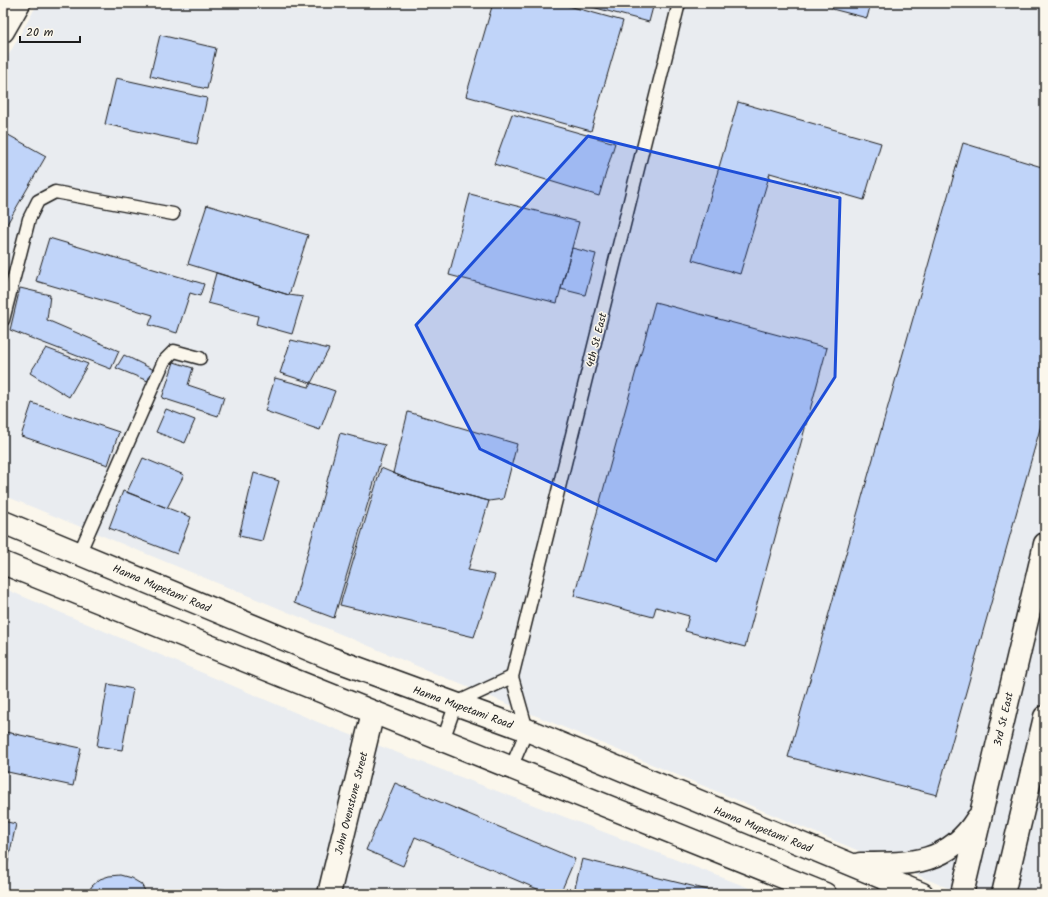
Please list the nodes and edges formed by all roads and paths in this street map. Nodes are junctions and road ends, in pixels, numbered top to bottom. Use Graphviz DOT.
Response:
graph roads {
  1 [pos="18,3"];
  2 [pos="679,3"];
  3 [pos="3,31"];
  4 [pos="173,214"];
  5 [pos="3,320"];
  6 [pos="200,358"];
  7 [pos="3,522"];
  8 [pos="1045,544"];
  9 [pos="79,554"];
  10 [pos="3,563"];
  11 [pos="330,658"];
  12 [pos="512,677"];
  13 [pos="319,689"];
  14 [pos="456,703"];
  15 [pos="374,712"];
  16 [pos="1045,717"];
  17 [pos="527,730"];
  18 [pos="443,740"];
  19 [pos="511,768"];
  20 [pos="981,811"];
  21 [pos="1011,863"];
  22 [pos="851,865"];
  23 [pos="329,894"];
  24 [pos="825,894"];
  25 [pos="922,894"];
  26 [pos="962,894"];
  27 [pos="1004,894"];
  28 [pos="1017,894"];
  1 -- 3 [label="street"];
  2 -- 12 [label="lane, 4th St East"];
  4 -- 5 [label="lane"];
  6 -- 9 [label="lane"];
  7 -- 9 [label="street, Hanna Mupetami Road"];
  8 -- 20 [label="street, 3rd St East"];
  9 -- 11 [label="street, Hanna Mupetami Road"];
  10 -- 13 [label="street"];
  11 -- 13 [label="street"];
  11 -- 14 [label="street, Hanna Mupetami Road"];
  12 -- 14 [label="lane"];
  12 -- 17 [label="lane, 4th St East"];
  13 -- 15 [label="street"];
  14 -- 17 [label="street, Hanna Mupetami Road"];
  14 -- 18 [label="lane"];
  15 -- 18 [label="street"];
  15 -- 23 [label="street, John Ovenstone Street"];
  16 -- 21 [label="street"];
  17 -- 19 [label="lane"];
  17 -- 22 [label="street, Hanna Mupetami Road"];
  18 -- 19 [label="street"];
  19 -- 24 [label="street"];
  20 -- 22 [label="street"];
  20 -- 26 [label="street, 3rd St East"];
  21 -- 27 [label="street"];
  21 -- 28 [label="street"];
  22 -- 25 [label="street, Hanna Mupetami Road"];
}
